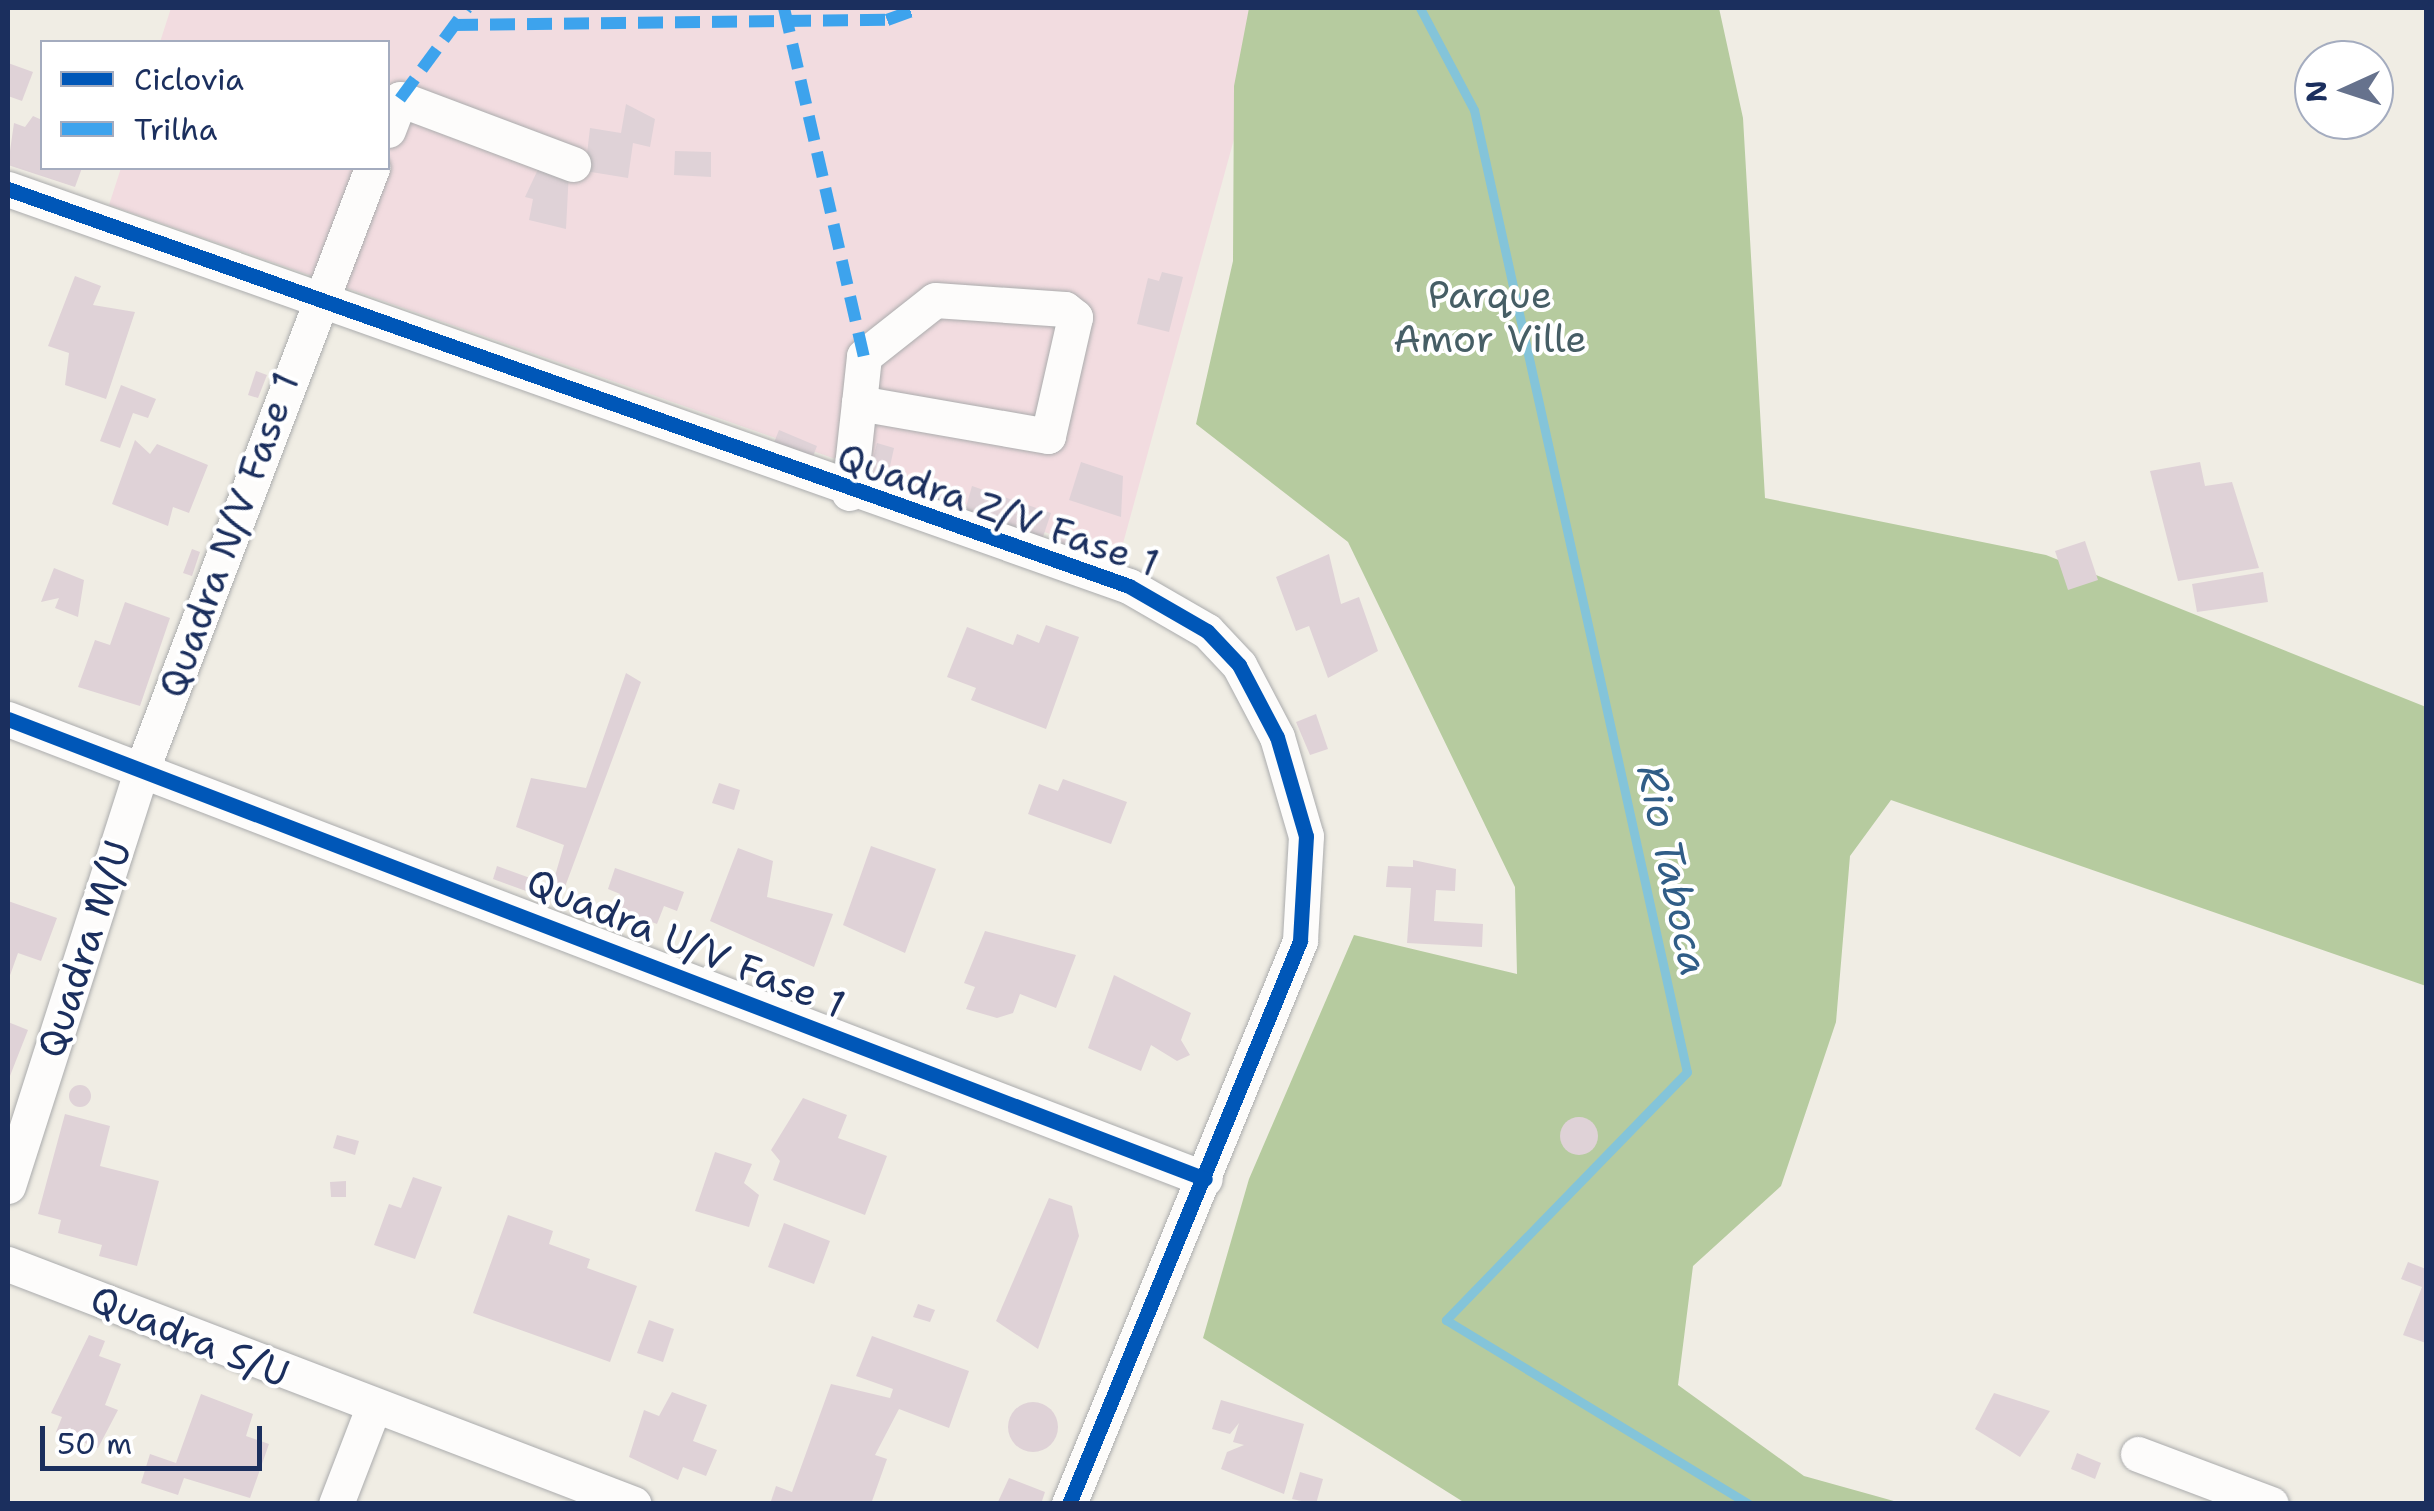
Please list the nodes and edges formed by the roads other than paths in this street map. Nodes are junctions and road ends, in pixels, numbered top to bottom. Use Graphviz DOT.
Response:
graph roads {
  1 [pos="394,115"];
  2 [pos="574,164"];
  3 [pos="371,170"];
  4 [pos="8,190"];
  5 [pos="316,301"];
  6 [pos="859,404"];
  7 [pos="849,493"];
  8 [pos="8,719"];
  9 [pos="142,769"];
  10 [pos="1204,1180"];
  11 [pos="8,1186"];
  12 [pos="8,1264"];
  13 [pos="373,1408"];
  14 [pos="2138,1454"];
  15 [pos="336,1504"];
  16 [pos="634,1504"];
  17 [pos="1069,1504"];
  18 [pos="2271,1504"];
  1 -- 2 [label="street"];
  3 -- 5 [label="street, Quadra N/V Fase 1"];
  4 -- 5 [label="street, Quadra Z/V Fase 1"];
  5 -- 7 [label="street, Quadra Z/V Fase 1"];
  5 -- 9 [label="street, Quadra N/V Fase 1"];
  6 -- 6 [label="street"];
  6 -- 7 [label="street"];
  7 -- 10 [label="street, Quadra Z/V Fase 1"];
  8 -- 9 [label="street, Quadra U/V Fase 1"];
  9 -- 10 [label="street, Quadra U/V Fase 1"];
  9 -- 11 [label="street, Quadra M/U"];
  10 -- 17 [label="street, Quadra Z/V Fase 1"];
  12 -- 13 [label="street, Quadra S/U"];
  13 -- 15 [label="street"];
  13 -- 16 [label="street, Quadra S/U"];
  14 -- 18 [label="street"];
}
